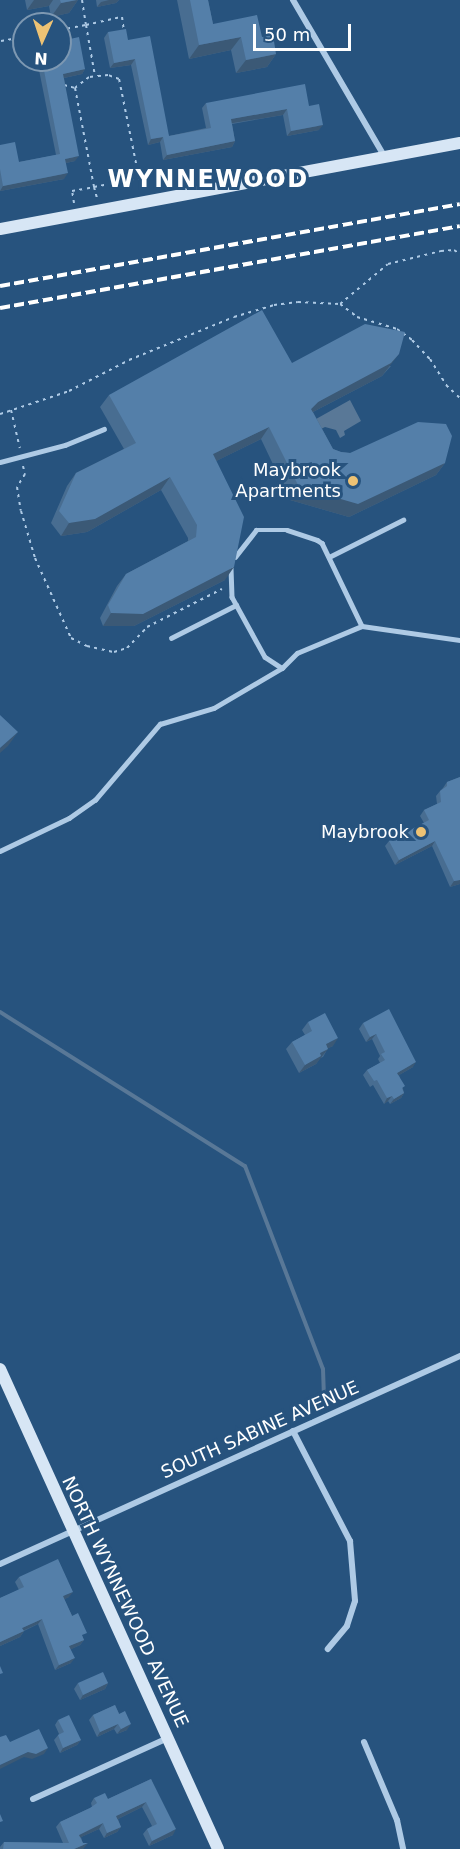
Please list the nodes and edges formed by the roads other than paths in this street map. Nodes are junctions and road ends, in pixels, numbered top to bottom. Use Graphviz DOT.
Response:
graph roads {
  1 [pos="293,0"];
  2 [pos="460,143"];
  3 [pos="384,156"];
  4 [pos="0,229"];
  5 [pos="104,429"];
  6 [pos="0,462"];
  7 [pos="403,520"];
  8 [pos="329,557"];
  9 [pos="236,605"];
  10 [pos="362,626"];
  11 [pos="171,638"];
  12 [pos="460,640"];
  13 [pos="282,668"];
  14 [pos="0,851"];
  15 [pos="460,1356"];
  16 [pos="0,1369"];
  17 [pos="293,1431"];
  18 [pos="72,1531"];
  19 [pos="0,1564"];
  20 [pos="328,1649"];
  21 [pos="168,1737"];
  22 [pos="364,1742"];
  23 [pos="33,1799"];
  24 [pos="218,1849"];
  25 [pos="403,1849"];
  1 -- 3 [label="street"];
  2 -- 3 [label="street"];
  3 -- 4 [label="street"];
  5 -- 6 [label="lane"];
  7 -- 8 [label="lane"];
  8 -- 9 [label="lane"];
  8 -- 10 [label="lane"];
  9 -- 11 [label="lane"];
  9 -- 13 [label="lane"];
  10 -- 12 [label="lane"];
  10 -- 13 [label="lane"];
  13 -- 14 [label="lane"];
  15 -- 17 [label="street, SOUTH SABINE AVENUE"];
  16 -- 18 [label="street, NORTH WYNNEWOOD AVENUE"];
  17 -- 18 [label="street, SOUTH SABINE AVENUE"];
  17 -- 20 [label="street"];
  18 -- 19 [label="street, SOUTH SABINE AVENUE"];
  18 -- 21 [label="street, NORTH WYNNEWOOD AVENUE"];
  21 -- 23 [label="street"];
  21 -- 24 [label="street, NORTH WYNNEWOOD AVENUE"];
  22 -- 25 [label="street"];
}
